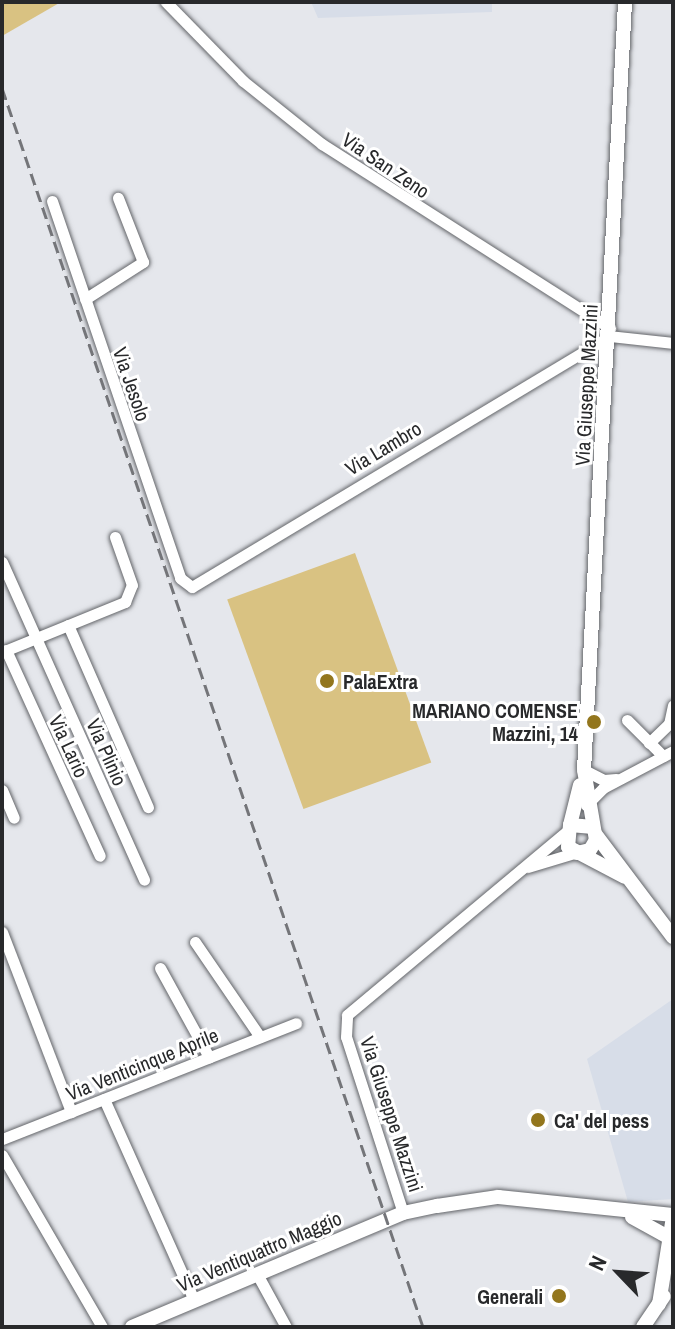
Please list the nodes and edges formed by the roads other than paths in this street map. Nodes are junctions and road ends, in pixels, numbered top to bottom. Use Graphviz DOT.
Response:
graph roads {
  1 [pos="166,2"];
  2 [pos="625,2"];
  3 [pos="118,198"];
  4 [pos="52,201"];
  5 [pos="85,299"];
  6 [pos="610,332"];
  7 [pos="673,343"];
  8 [pos="115,537"];
  9 [pos="2,562"];
  10 [pos="180,578"];
  11 [pos="68,625"];
  12 [pos="38,637"];
  13 [pos="4,651"];
  14 [pos="673,705"];
  15 [pos="627,720"];
  16 [pos="649,743"];
  17 [pos="668,754"];
  18 [pos="587,776"];
  19 [pos="621,777"];
  20 [pos="2,790"];
  21 [pos="586,805"];
  22 [pos="148,807"];
  23 [pos="14,818"];
  24 [pos="568,829"];
  25 [pos="595,831"];
  26 [pos="576,853"];
  27 [pos="100,856"];
  28 [pos="520,870"];
  29 [pos="144,880"];
  30 [pos="635,884"];
  31 [pos="2,932"];
  32 [pos="673,937"];
  33 [pos="195,942"];
  34 [pos="160,968"];
  35 [pos="296,1023"];
  36 [pos="260,1037"];
  37 [pos="209,1057"];
  38 [pos="104,1099"];
  39 [pos="71,1112"];
  40 [pos="2,1139"];
  41 [pos="2,1155"];
  42 [pos="403,1213"];
  43 [pos="624,1214"];
  44 [pos="673,1216"];
  45 [pos="670,1238"];
  46 [pos="257,1274"];
  47 [pos="673,1282"];
  48 [pos="194,1300"];
  49 [pos="659,1304"];
  50 [pos="102,1327"];
  51 [pos="132,1327"];
  52 [pos="286,1327"];
  53 [pos="643,1327"];
  1 -- 6 [label="street, Via San Zeno"];
  2 -- 6 [label="street, Via Giuseppe Mazzini"];
  3 -- 5 [label="street"];
  4 -- 5 [label="street, Via Jesolo"];
  5 -- 10 [label="street, Via Jesolo"];
  6 -- 7 [label="street"];
  6 -- 10 [label="street, Via Lambro"];
  6 -- 18 [label="street, Via Giuseppe Mazzini"];
  8 -- 11 [label="street"];
  9 -- 12 [label="street, Via Plinio"];
  11 -- 12 [label="street"];
  11 -- 22 [label="street"];
  12 -- 13 [label="street"];
  12 -- 29 [label="street, Via Plinio"];
  13 -- 27 [label="street, Via Lario"];
  14 -- 16 [label="street"];
  15 -- 16 [label="street"];
  16 -- 17 [label="street"];
  17 -- 19 [label="street"];
  18 -- 19 [label="street"];
  18 -- 21 [label="street, Via Giuseppe Mazzini"];
  18 -- 24 [label="street, Via Giuseppe Mazzini"];
  19 -- 21 [label="street"];
  20 -- 23 [label="street"];
  21 -- 25 [label="street, Via Giuseppe Mazzini"];
  24 -- 25 [label="street"];
  24 -- 26 [label="street"];
  24 -- 28 [label="street, Via Giuseppe Mazzini"];
  25 -- 26 [label="street"];
  25 -- 30 [label="street"];
  26 -- 28 [label="street, Via Giuseppe Mazzini"];
  26 -- 30 [label="street"];
  28 -- 42 [label="street, Via Giuseppe Mazzini"];
  30 -- 32 [label="street"];
  31 -- 39 [label="street"];
  33 -- 36 [label="street"];
  34 -- 37 [label="street"];
  35 -- 36 [label="street, Via Venticinque Aprile"];
  36 -- 37 [label="street, Via Venticinque Aprile"];
  37 -- 38 [label="street, Via Venticinque Aprile"];
  38 -- 39 [label="street, Via Venticinque Aprile"];
  38 -- 48 [label="street"];
  39 -- 40 [label="street, Via Venticinque Aprile"];
  41 -- 50 [label="street"];
  42 -- 43 [label="street, Via Ventiquattro Maggio"];
  42 -- 46 [label="street, Via Ventiquattro Maggio"];
  43 -- 44 [label="street"];
  43 -- 45 [label="street"];
  44 -- 45 [label="street"];
  45 -- 49 [label="street"];
  46 -- 48 [label="street, Via Ventiquattro Maggio"];
  46 -- 52 [label="street"];
  47 -- 49 [label="street"];
  48 -- 51 [label="street, Via Ventiquattro Maggio"];
  49 -- 53 [label="street"];
}
